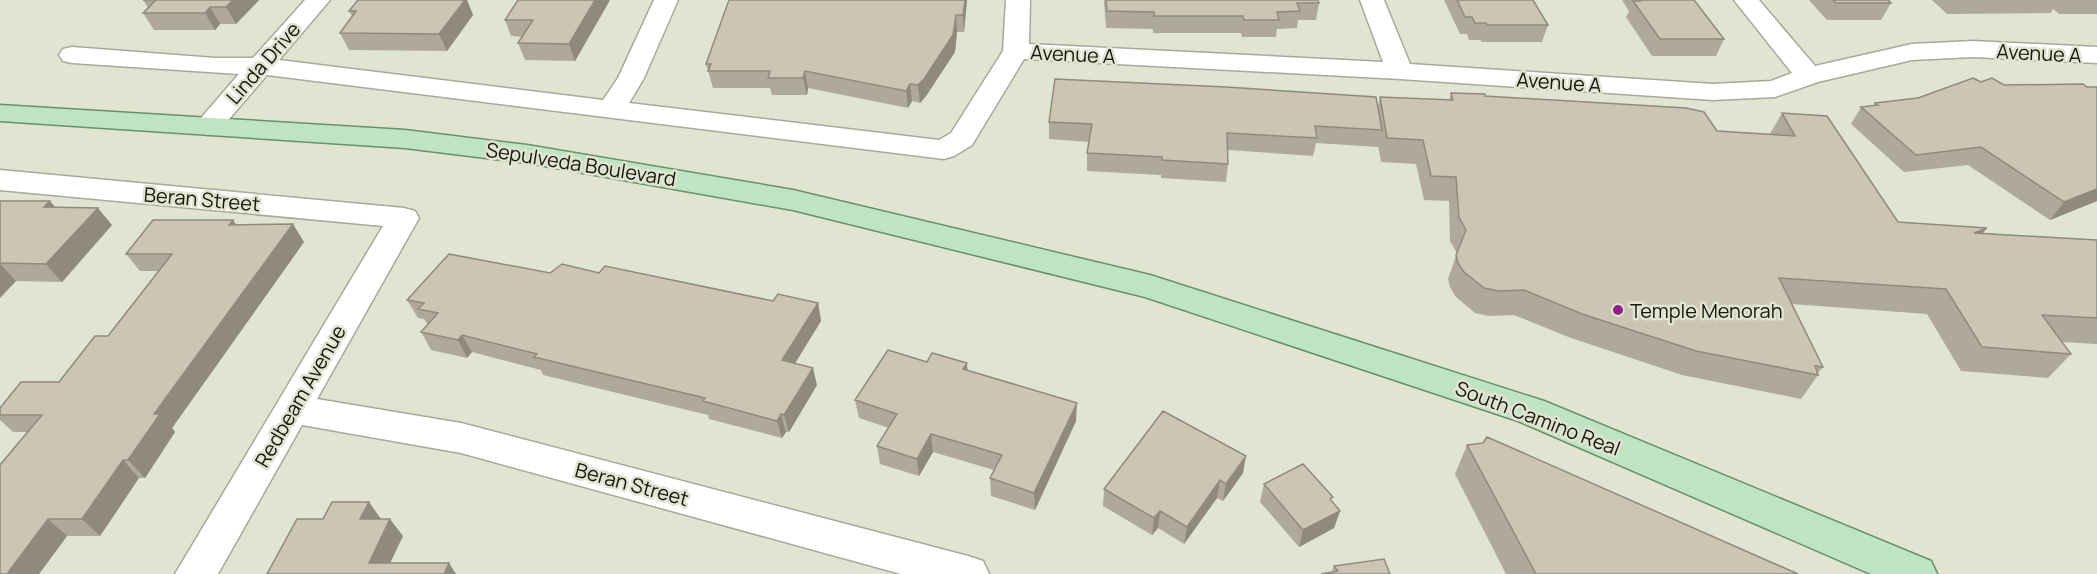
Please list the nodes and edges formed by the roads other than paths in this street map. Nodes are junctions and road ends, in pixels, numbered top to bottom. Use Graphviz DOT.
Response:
graph roads {
  1 [pos="318,0"];
  2 [pos="666,0"];
  3 [pos="1018,0"];
  4 [pos="1372,0"];
  5 [pos="1746,0"];
  6 [pos="1016,51"];
  7 [pos="72,55"];
  8 [pos="2097,56"];
  9 [pos="260,66"];
  10 [pos="1400,71"];
  11 [pos="1809,76"];
  12 [pos="612,108"];
  13 [pos="0,113"];
  14 [pos="208,126"];
  15 [pos="0,180"];
  16 [pos="404,218"];
  17 [pos="1150,287"];
  18 [pos="292,409"];
  19 [pos="196,574"];
  20 [pos="968,574"];
  21 [pos="1916,574"];
  1 -- 9 [label="street, Linda Drive"];
  2 -- 12 [label="street"];
  3 -- 6 [label="street"];
  4 -- 10 [label="street"];
  5 -- 11 [label="street"];
  6 -- 10 [label="street, Avenue A"];
  6 -- 12 [label="street"];
  7 -- 9 [label="street"];
  8 -- 11 [label="street, Avenue A"];
  9 -- 12 [label="street"];
  9 -- 14 [label="street, Linda Drive"];
  10 -- 11 [label="street, Avenue A"];
  13 -- 14 [label="main road, Sepulveda Boulevard"];
  14 -- 17 [label="main road, Sepulveda Boulevard"];
  15 -- 16 [label="street, Beran Street"];
  16 -- 18 [label="street, Redbeam Avenue"];
  17 -- 21 [label="main road, South Camino Real"];
  18 -- 19 [label="street, Redbeam Avenue"];
  18 -- 20 [label="street, Beran Street"];
}
